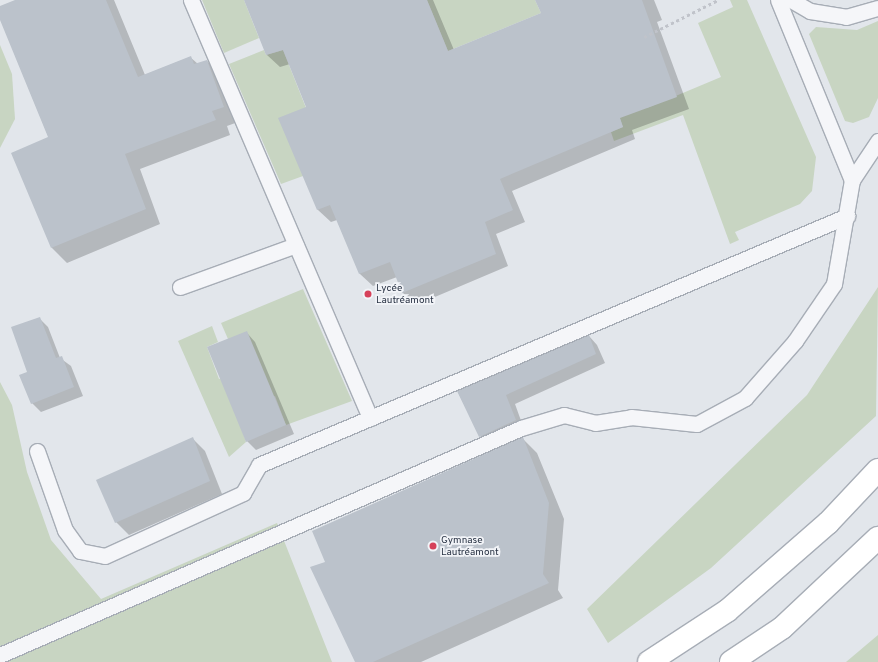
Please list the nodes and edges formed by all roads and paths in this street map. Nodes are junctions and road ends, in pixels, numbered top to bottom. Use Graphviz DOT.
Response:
graph roads {
  1 [pos="191,0"];
  2 [pos="718,0"];
  3 [pos="778,0"];
  4 [pos="791,0"];
  5 [pos="878,8"];
  6 [pos="644,38"];
  7 [pos="878,141"];
  8 [pos="852,180"];
  9 [pos="847,216"];
  10 [pos="296,245"];
  11 [pos="180,287"];
  12 [pos="370,418"];
  13 [pos="37,451"];
  14 [pos="878,470"];
  15 [pos="878,538"];
  16 [pos="0,655"];
  17 [pos="649,662"];
  18 [pos="731,662"];
  1 -- 10 [label="lane"];
  2 -- 6 [label="path"];
  3 -- 8 [label="lane"];
  4 -- 5 [label="lane"];
  7 -- 8 [label="lane"];
  8 -- 9 [label="lane"];
  9 -- 12 [label="lane"];
  9 -- 16 [label="lane"];
  10 -- 11 [label="lane"];
  10 -- 12 [label="lane"];
  12 -- 13 [label="lane"];
  14 -- 17 [label="main road"];
  15 -- 18 [label="main road"];
}
